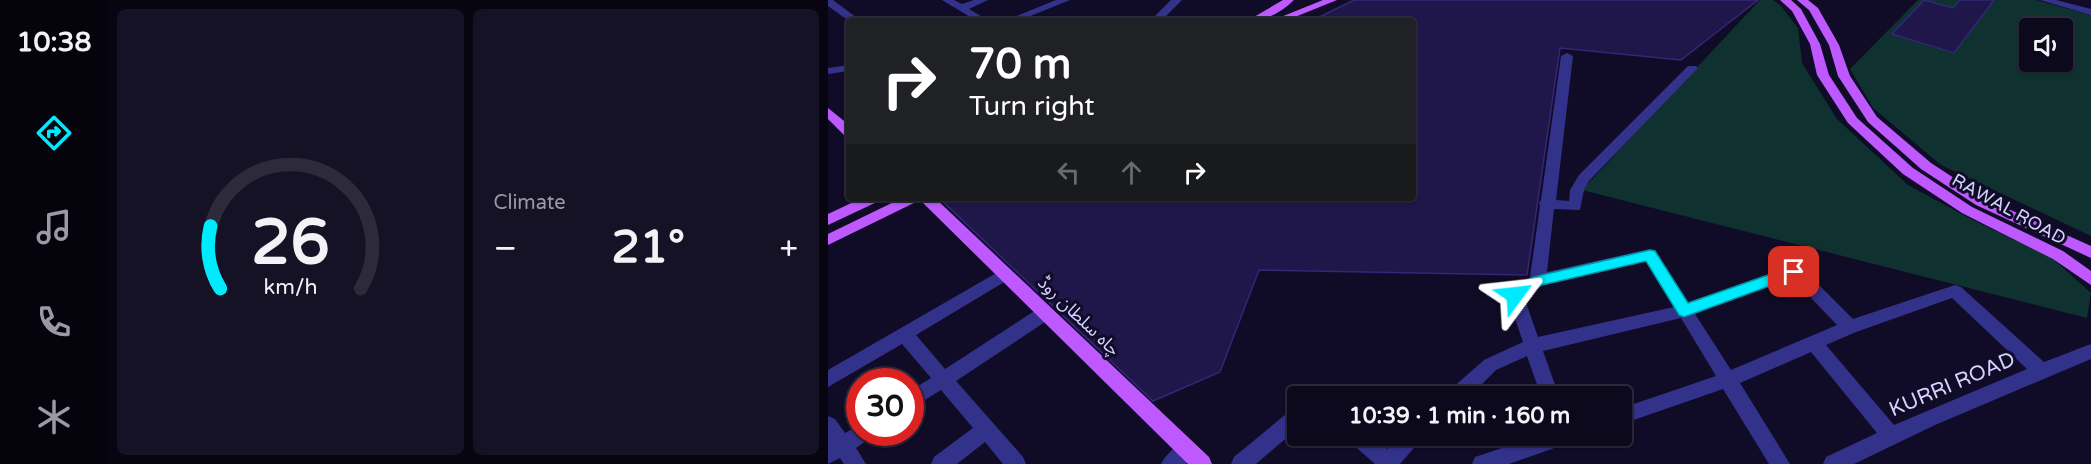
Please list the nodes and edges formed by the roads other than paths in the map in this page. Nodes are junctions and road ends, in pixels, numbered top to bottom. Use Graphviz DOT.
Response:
graph roads {
  1 [pos="850,0"];
  2 [pos="947,0"];
  3 [pos="983,0"];
  4 [pos="1065,0"];
  5 [pos="1177,0"];
  6 [pos="1288,0"];
  7 [pos="1297,0"];
  8 [pos="1317,0"];
  9 [pos="1332,0"];
  10 [pos="1785,0"];
  11 [pos="1802,0"];
  12 [pos="2045,0"];
  13 [pos="831,4"];
  14 [pos="962,8"];
  15 [pos="2091,12"];
  16 [pos="1278,16"];
  17 [pos="852,18"];
  18 [pos="979,18"];
  19 [pos="1017,18"];
  20 [pos="1158,18"];
  21 [pos="1567,56"];
  22 [pos="846,68"];
  23 [pos="1692,68"];
  24 [pos="828,71"];
  25 [pos="828,112"];
  26 [pos="846,129"];
  27 [pos="868,201"];
  28 [pos="908,201"];
  29 [pos="929,201"];
  30 [pos="1546,203"];
  31 [pos="828,220"];
  32 [pos="828,240"];
  33 [pos="2091,252"];
  34 [pos="1005,274"];
  35 [pos="2091,279"];
  36 [pos="1538,280"];
  37 [pos="1684,311"];
  38 [pos="1045,313"];
  39 [pos="1850,327"];
  40 [pos="904,334"];
  41 [pos="1814,343"];
  42 [pos="1532,346"];
  43 [pos="2091,351"];
  44 [pos="2040,370"];
  45 [pos="945,378"];
  46 [pos="828,379"];
  47 [pos="1727,380"];
  48 [pos="1468,386"];
  49 [pos="1546,386"];
  50 [pos="924,392"];
  51 [pos="1632,413"];
  52 [pos="828,425"];
  53 [pos="1287,425"];
  54 [pos="987,429"];
  55 [pos="1890,435"];
  56 [pos="1368,446"];
  57 [pos="1404,446"];
  58 [pos="1534,446"];
  59 [pos="836,450"];
  60 [pos="1187,450"];
  61 [pos="1387,463"];
  62 [pos="856,464"];
  63 [pos="941,464"];
  64 [pos="1016,464"];
  65 [pos="1171,464"];
  66 [pos="1202,464"];
  67 [pos="1241,464"];
  68 [pos="1482,464"];
  69 [pos="1780,464"];
  70 [pos="1833,464"];
  1 -- 13 [label="street"];
  2 -- 14 [label="street"];
  3 -- 14 [label="street"];
  4 -- 19 [label="street"];
  5 -- 20 [label="street"];
  6 -- 16 [label="main road"];
  7 -- 16 [label="main road"];
  8 -- 16 [label="main road"];
  9 -- 16 [label="main road"];
  10 -- 35 [label="main road, RAWAL ROAD"];
  11 -- 33 [label="main road, RAWAL ROAD"];
  12 -- 15 [label="street"];
  13 -- 17 [label="street"];
  14 -- 18 [label="street"];
  21 -- 30 [label="street"];
  22 -- 24 [label="street"];
  23 -- 30 [label="street"];
  25 -- 26 [label="main road"];
  27 -- 31 [label="main road"];
  28 -- 32 [label="main road"];
  29 -- 34 [label="main road, چاہ سلطان روڈ"];
  30 -- 36 [label="street"];
  34 -- 38 [label="main road, چاہ سلطان روڈ"];
  34 -- 40 [label="street"];
  36 -- 37 [label="street"];
  36 -- 42 [label="street"];
  37 -- 39 [label="street"];
  37 -- 42 [label="street"];
  37 -- 47 [label="street"];
  38 -- 45 [label="street"];
  38 -- 60 [label="main road, چاہ سلطان روڈ"];
  39 -- 41 [label="street"];
  39 -- 44 [label="street"];
  40 -- 45 [label="street"];
  40 -- 46 [label="street"];
  41 -- 47 [label="street"];
  41 -- 55 [label="street"];
  42 -- 48 [label="street"];
  42 -- 49 [label="street"];
  43 -- 44 [label="street, KURRI ROAD"];
  44 -- 55 [label="street, KURRI ROAD"];
  45 -- 50 [label="street"];
  45 -- 54 [label="street"];
  47 -- 51 [label="street"];
  47 -- 69 [label="street"];
  52 -- 59 [label="street"];
  53 -- 67 [label="street"];
  54 -- 63 [label="street"];
  54 -- 64 [label="street"];
  55 -- 70 [label="street, KURRI ROAD"];
  56 -- 61 [label="street"];
  57 -- 61 [label="street"];
  58 -- 68 [label="street"];
  59 -- 62 [label="street"];
  60 -- 65 [label="street"];
  60 -- 66 [label="main road, چاہ سلطان روڈ"];
}
